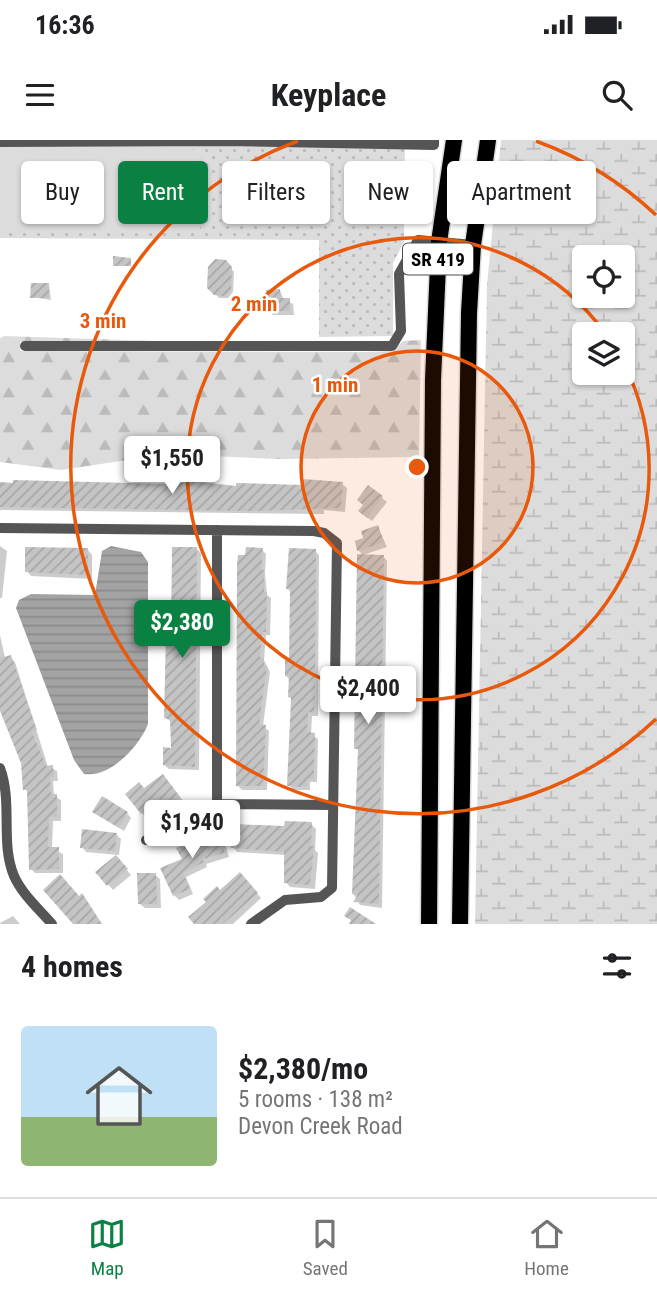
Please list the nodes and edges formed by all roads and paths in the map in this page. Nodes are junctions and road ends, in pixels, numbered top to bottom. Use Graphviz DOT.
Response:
graph roads {
  1 [pos="454,140"];
  2 [pos="488,140"];
  3 [pos="0,142"];
  4 [pos="434,143"];
  5 [pos="439,242"];
  6 [pos="473,245"];
  7 [pos="25,346"];
  8 [pos="0,528"];
  9 [pos="217,530"];
  10 [pos="0,768"];
  11 [pos="217,804"];
  12 [pos="333,805"];
  13 [pos="146,840"];
  14 [pos="4,858"];
  15 [pos="52,924"];
  16 [pos="251,924"];
  17 [pos="429,924"];
  18 [pos="460,924"];
  1 -- 5 [label="main road, SR 419"];
  2 -- 6 [label="main road, SR 419"];
  3 -- 4 [label="street"];
  5 -- 6 [label="street"];
  5 -- 7 [label="street"];
  5 -- 17 [label="main road, SR 419"];
  6 -- 18 [label="main road, SR 419"];
  8 -- 9 [label="street"];
  9 -- 11 [label="street"];
  9 -- 12 [label="street"];
  10 -- 14 [label="street"];
  11 -- 12 [label="street"];
  11 -- 13 [label="street"];
  12 -- 16 [label="street"];
  14 -- 15 [label="street"];
}
